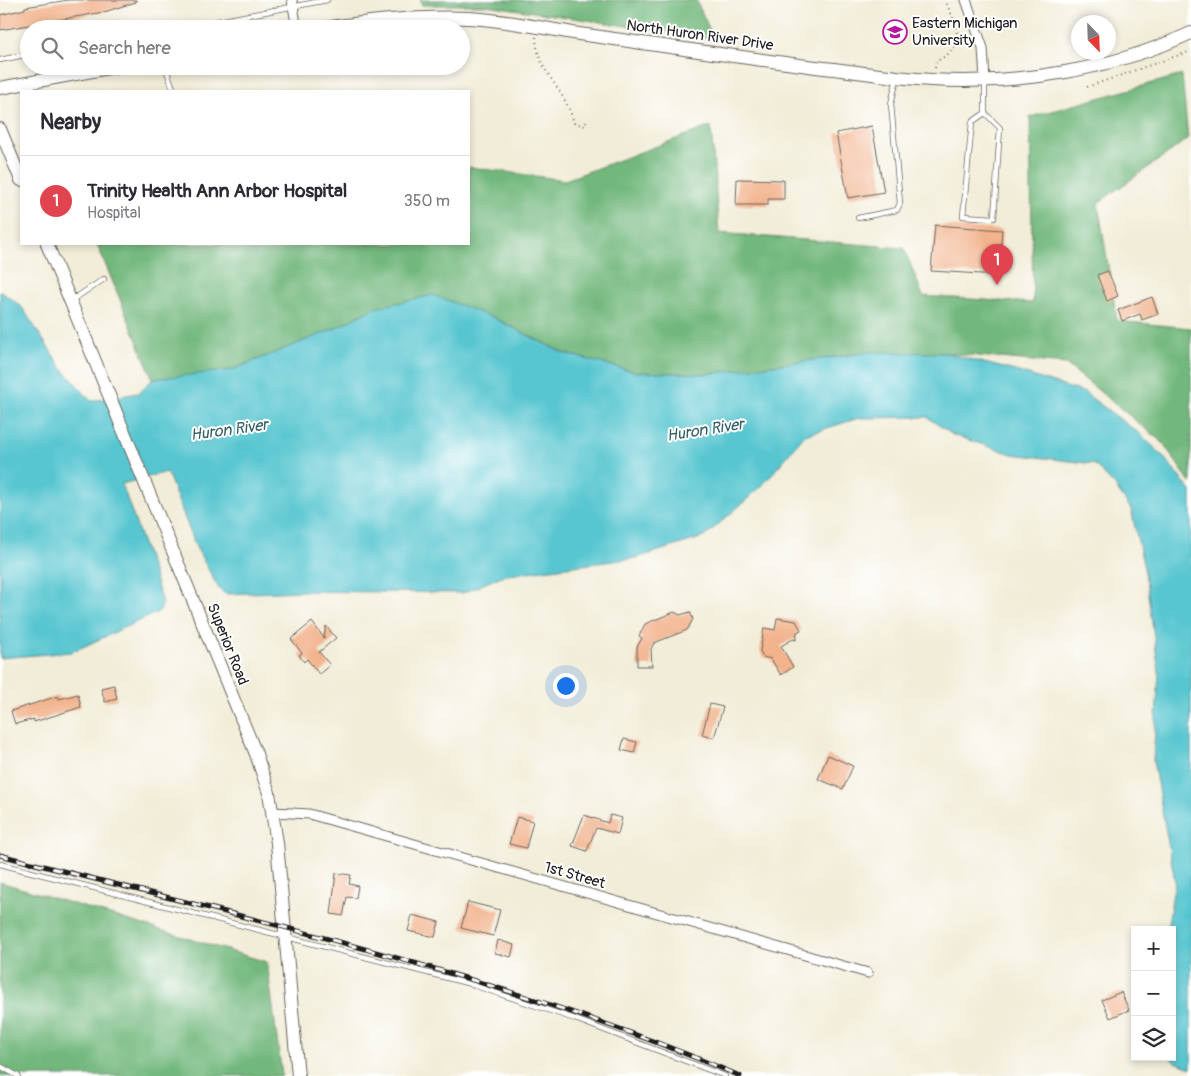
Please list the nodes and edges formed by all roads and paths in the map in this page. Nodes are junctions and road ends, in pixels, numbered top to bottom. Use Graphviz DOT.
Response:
graph roads {
  1 [pos="327,0"];
  2 [pos="945,0"];
  3 [pos="966,0"];
  4 [pos="292,3"];
  5 [pos="217,20"];
  6 [pos="295,20"];
  7 [pos="378,20"];
  8 [pos="536,27"];
  9 [pos="1191,33"];
  10 [pos="1191,52"];
  11 [pos="20,56"];
  12 [pos="0,60"];
  13 [pos="70,75"];
  14 [pos="168,75"];
  15 [pos="897,76"];
  16 [pos="934,80"];
  17 [pos="985,80"];
  18 [pos="1087,87"];
  19 [pos="0,88"];
  20 [pos="174,90"];
  21 [pos="985,113"];
  22 [pos="587,120"];
  23 [pos="0,129"];
  24 [pos="20,178"];
  25 [pos="858,218"];
  26 [pos="47,245"];
  27 [pos="104,279"];
  28 [pos="71,301"];
  29 [pos="273,812"];
  30 [pos="0,864"];
  31 [pos="285,938"];
  32 [pos="868,973"];
  33 [pos="0,1066"];
  34 [pos="18,1076"];
  35 [pos="298,1076"];
  36 [pos="725,1076"];
  1 -- 4 [label="lane"];
  2 -- 16 [label="path"];
  3 -- 17 [label="street"];
  4 -- 5 [label="lane"];
  4 -- 6 [label="street"];
  7 -- 8 [label="main road, North Huron River Drive"];
  8 -- 15 [label="main road, North Huron River Drive"];
  8 -- 22 [label="path"];
  9 -- 17 [label="main road, North Huron River Drive"];
  10 -- 18 [label="path"];
  11 -- 12 [label="lane"];
  13 -- 19 [label="main road"];
  14 -- 20 [label="lane"];
  15 -- 16 [label="main road, North Huron River Drive"];
  15 -- 25 [label="lane"];
  16 -- 17 [label="main road, North Huron River Drive"];
  17 -- 21 [label="lane"];
  21 -- 21 [label="lane"];
  23 -- 24 [label="main road"];
  26 -- 28 [label="main road, Superior Road"];
  27 -- 28 [label="lane"];
  28 -- 29 [label="main road, Superior Road"];
  29 -- 31 [label="main road, Superior Road"];
  29 -- 32 [label="street, 1st Street"];
  30 -- 31 [label="lane"];
  31 -- 35 [label="main road, Superior Road"];
  31 -- 36 [label="lane"];
  33 -- 34 [label="lane"];
}
